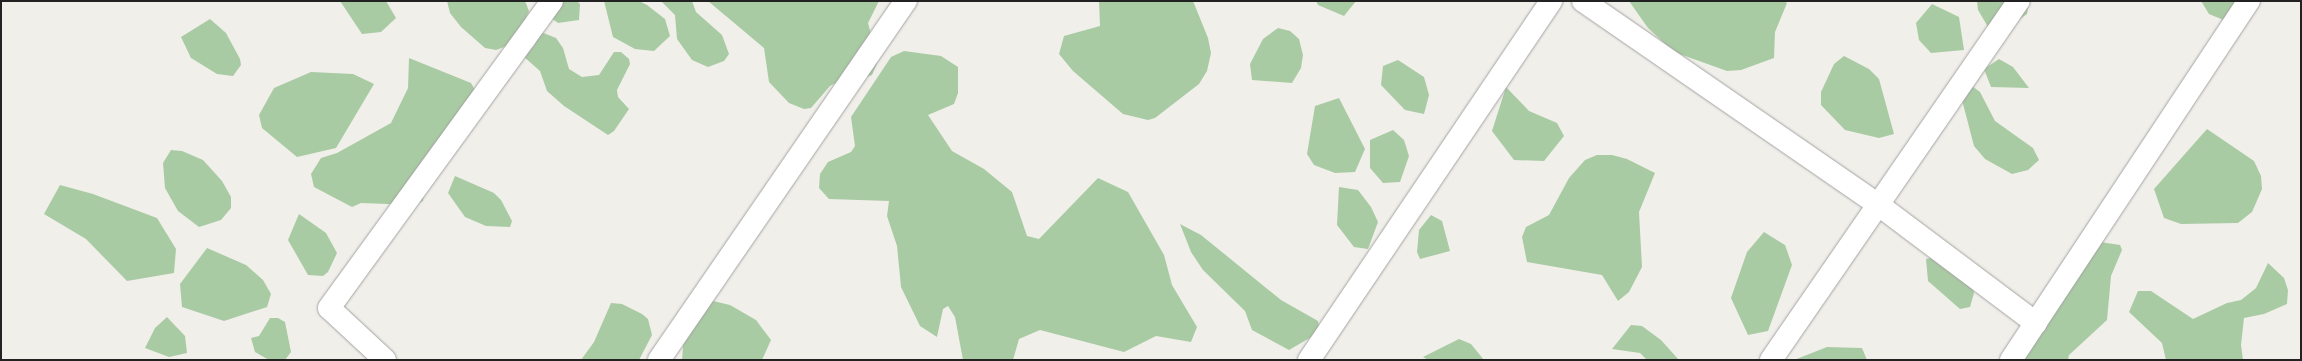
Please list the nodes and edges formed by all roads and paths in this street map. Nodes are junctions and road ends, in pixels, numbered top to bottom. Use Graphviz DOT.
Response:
graph roads {
  1 [pos="552,1"];
  2 [pos="906,1"];
  3 [pos="1551,1"];
  4 [pos="1582,1"];
  5 [pos="2019,1"];
  6 [pos="2250,1"];
  7 [pos="1880,206"];
  8 [pos="2036,323"];
  9 [pos="385,360"];
  10 [pos="659,360"];
  11 [pos="1309,360"];
  12 [pos="1771,360"];
  13 [pos="2011,360"];
  1 -- 9 [label="street"];
  2 -- 10 [label="street"];
  3 -- 11 [label="street"];
  4 -- 7 [label="street"];
  5 -- 7 [label="street"];
  6 -- 8 [label="street"];
  7 -- 8 [label="street"];
  7 -- 12 [label="street"];
  8 -- 13 [label="street"];
}
